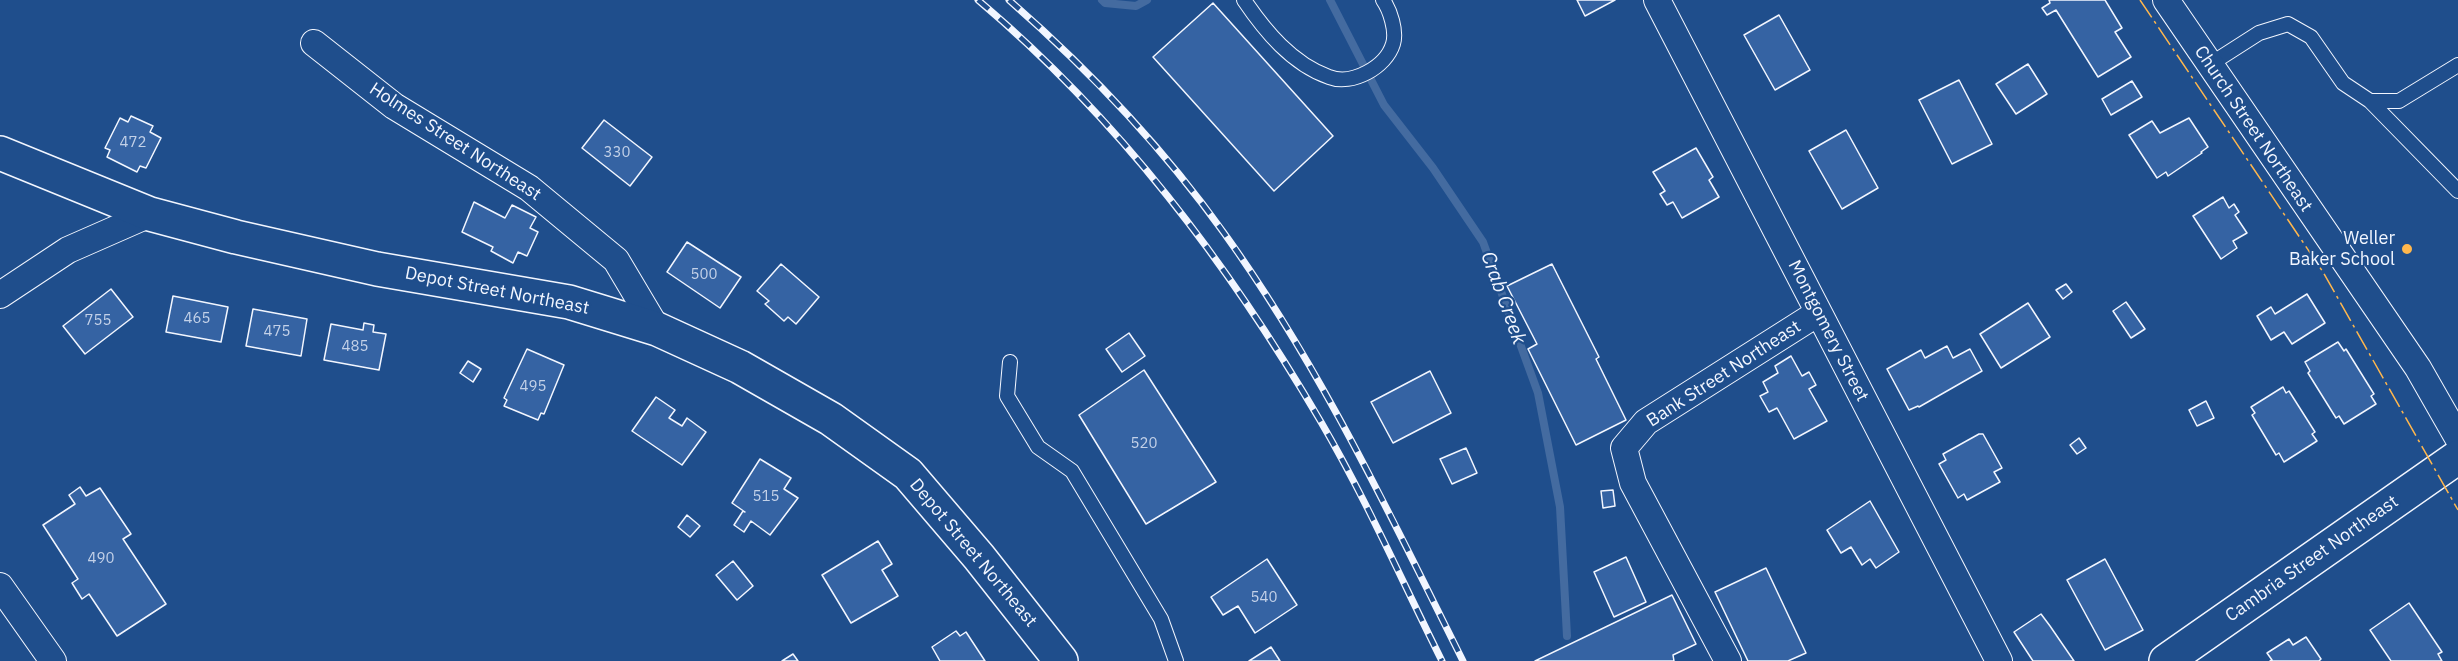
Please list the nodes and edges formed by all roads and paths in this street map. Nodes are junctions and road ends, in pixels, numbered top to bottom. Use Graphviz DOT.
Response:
graph roads {
  1 [pos="1244,0"];
  2 [pos="1383,0"];
  3 [pos="1657,0"];
  4 [pos="2166,0"];
  5 [pos="314,43"];
  6 [pos="2209,65"];
  7 [pos="2458,65"];
  8 [pos="2370,100"];
  9 [pos="0,153"];
  10 [pos="2458,191"];
  11 [pos="150,214"];
  12 [pos="0,295"];
  13 [pos="1818,313"];
  14 [pos="657,329"];
  15 [pos="1010,362"];
  16 [pos="2458,438"];
  17 [pos="2458,457"];
  18 [pos="0,586"];
  19 [pos="53,661"];
  20 [pos="1061,661"];
  21 [pos="1176,661"];
  22 [pos="1728,661"];
  23 [pos="1999,661"];
  24 [pos="2166,661"];
  1 -- 2 [label="lane"];
  3 -- 13 [label="street, Montgomery Street"];
  4 -- 6 [label="street, Church Street Northeast"];
  5 -- 14 [label="street, Holmes Street Northeast"];
  6 -- 8 [label="lane"];
  6 -- 16 [label="street, Church Street Northeast"];
  7 -- 8 [label="lane"];
  8 -- 10 [label="lane"];
  9 -- 11 [label="street, Depot Street Northeast"];
  11 -- 12 [label="street"];
  11 -- 14 [label="street, Depot Street Northeast"];
  13 -- 22 [label="street, Bank Street Northeast"];
  13 -- 23 [label="street, Montgomery Street"];
  14 -- 20 [label="street, Depot Street Northeast"];
  15 -- 21 [label="lane"];
  17 -- 24 [label="street, Cambria Street Northeast"];
  18 -- 19 [label="street"];
}
